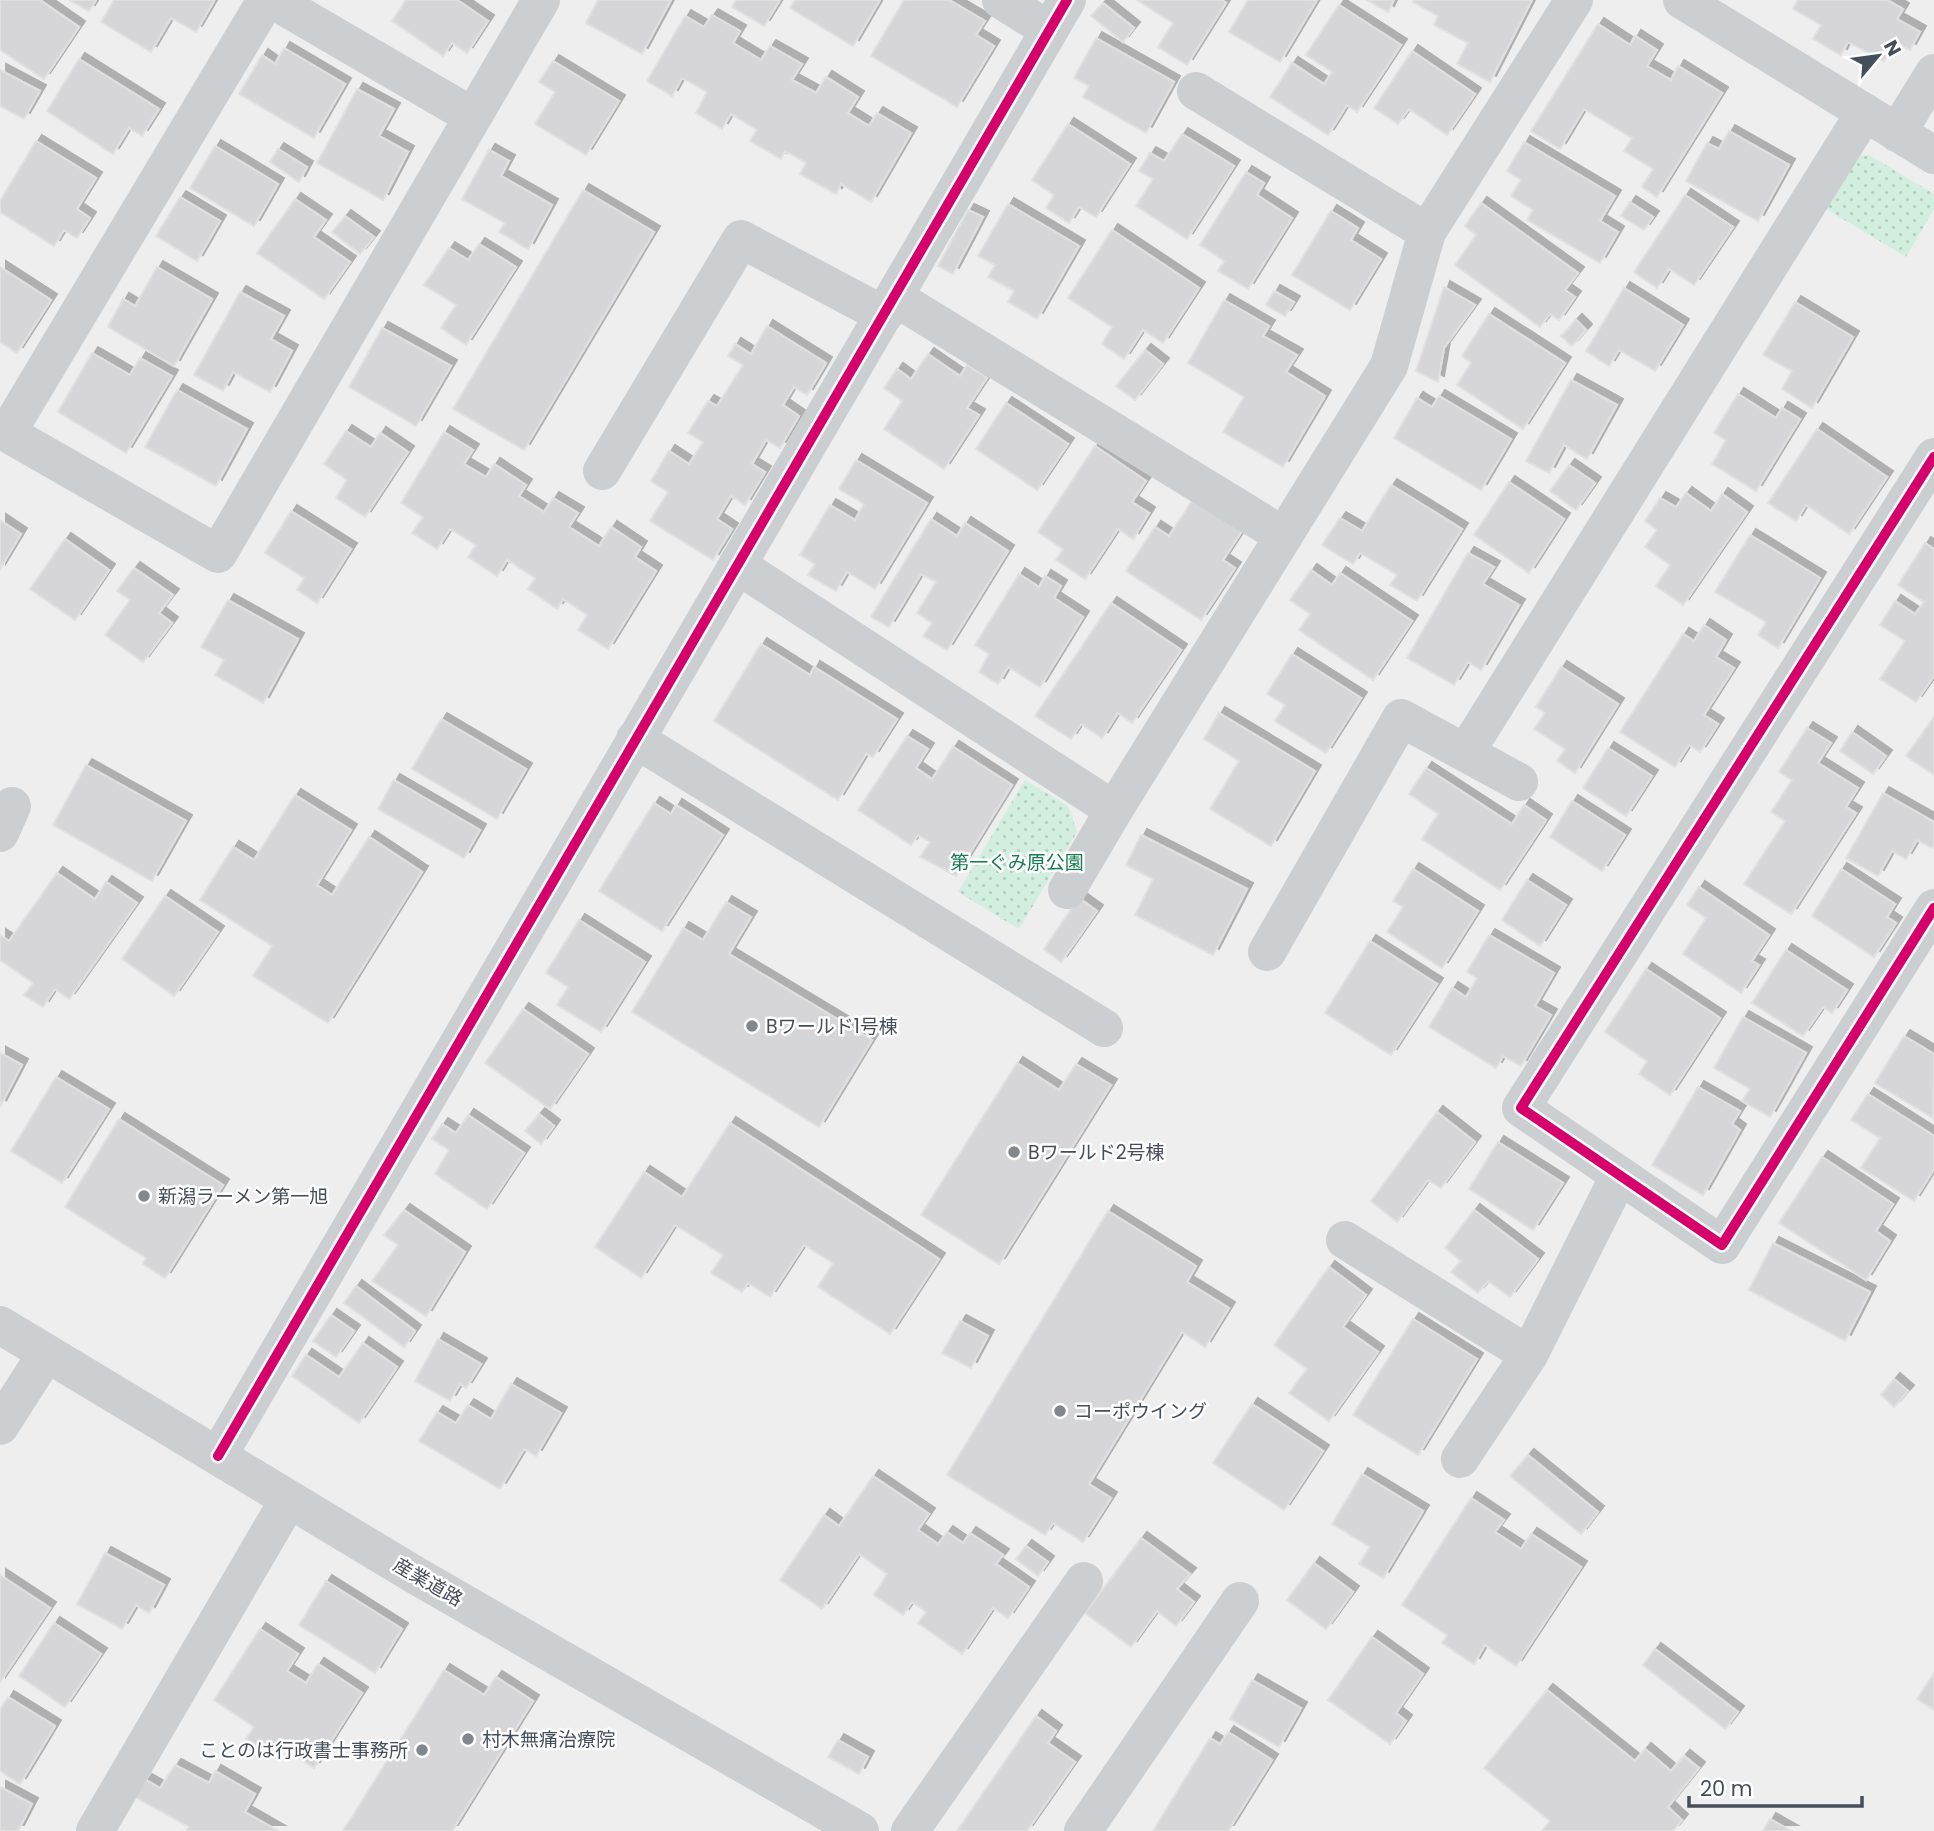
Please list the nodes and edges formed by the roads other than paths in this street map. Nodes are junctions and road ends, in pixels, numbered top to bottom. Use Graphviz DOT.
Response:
graph roads {
  1 [pos="267,0"];
  2 [pos="273,0"];
  3 [pos="541,0"];
  4 [pos="1001,0"];
  5 [pos="1574,0"];
  6 [pos="1682,0"];
  7 [pos="1058,15"];
  8 [pos="1934,73"];
  9 [pos="1196,91"];
  10 [pos="1865,112"];
  11 [pos="472,116"];
  12 [pos="1898,132"];
  13 [pos="1934,155"];
  14 [pos="1427,232"];
  15 [pos="889,306"];
  16 [pos="1934,457"];
  17 [pos="602,471"];
  18 [pos="1284,536"];
  19 [pos="737,565"];
  20 [pos="635,739"];
  21 [pos="1466,752"];
  22 [pos="1519,782"];
  23 [pos="1114,810"];
  24 [pos="1067,890"];
  25 [pos="1934,908"];
  26 [pos="1268,951"];
  27 [pos="1104,1028"];
  28 [pos="1619,1176"];
  29 [pos="1345,1240"];
  30 [pos="0,1325"];
  31 [pos="46,1354"];
  32 [pos="1529,1355"];
  33 [pos="0,1426"];
  34 [pos="218,1456"];
  35 [pos="1460,1459"];
  36 [pos="289,1499"];
  37 [pos="1084,1581"];
  38 [pos="1240,1601"];
  39 [pos="95,1831"];
  40 [pos="860,1831"];
  41 [pos="910,1831"];
  42 [pos="1083,1831"];
  1 -- 11 [label="street"];
  2 -- 11 [label="street"];
  3 -- 11 [label="street"];
  4 -- 7 [label="street"];
  5 -- 14 [label="street"];
  6 -- 10 [label="street"];
  7 -- 15 [label="street"];
  8 -- 12 [label="street"];
  9 -- 14 [label="street"];
  10 -- 12 [label="street"];
  10 -- 21 [label="street"];
  12 -- 13 [label="street"];
  14 -- 18 [label="street"];
  15 -- 17 [label="street"];
  15 -- 18 [label="street"];
  15 -- 19 [label="street"];
  16 -- 28 [label="street"];
  18 -- 23 [label="street"];
  19 -- 20 [label="street"];
  19 -- 23 [label="street"];
  20 -- 27 [label="street"];
  20 -- 34 [label="street"];
  21 -- 22 [label="street"];
  21 -- 26 [label="street"];
  23 -- 24 [label="street"];
  25 -- 28 [label="street"];
  28 -- 32 [label="street"];
  29 -- 32 [label="street"];
  30 -- 31 [label="street, 産業道路"];
  31 -- 33 [label="street"];
  31 -- 34 [label="street, 産業道路"];
  32 -- 35 [label="street"];
  34 -- 36 [label="street, 産業道路"];
  36 -- 39 [label="street"];
  36 -- 40 [label="street, 産業道路"];
  37 -- 41 [label="street"];
  38 -- 42 [label="street"];
}
